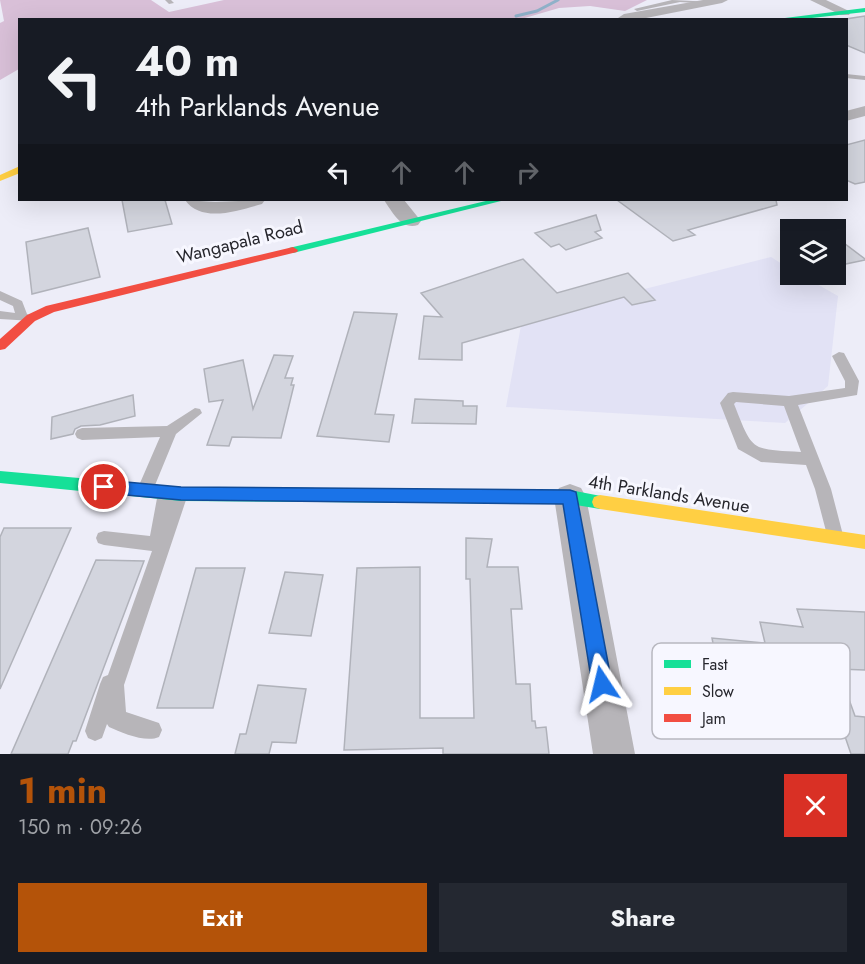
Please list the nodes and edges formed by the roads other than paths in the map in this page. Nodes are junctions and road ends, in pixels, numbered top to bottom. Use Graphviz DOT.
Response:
graph roads {
  1 [pos="680,0"];
  2 [pos="816,0"];
  3 [pos="716,1"];
  4 [pos="637,9"];
  5 [pos="865,10"];
  6 [pos="845,16"];
  7 [pos="624,18"];
  8 [pos="808,18"];
  9 [pos="865,19"];
  10 [pos="848,76"];
  11 [pos="865,78"];
  12 [pos="865,111"];
  13 [pos="848,115"];
  14 [pos="18,170"];
  15 [pos="0,178"];
  16 [pos="18,182"];
  17 [pos="0,186"];
  18 [pos="196,201"];
  19 [pos="250,201"];
  20 [pos="395,201"];
  21 [pos="496,201"];
  22 [pos="411,221"];
  23 [pos="0,295"];
  24 [pos="0,315"];
  25 [pos="27,317"];
  26 [pos="0,346"];
  27 [pos="839,356"];
  28 [pos="789,401"];
  29 [pos="195,413"];
  30 [pos="170,431"];
  31 [pos="82,434"];
  32 [pos="811,459"];
  33 [pos="0,477"];
  34 [pos="145,490"];
  35 [pos="174,493"];
  36 [pos="570,497"];
  37 [pos="836,537"];
  38 [pos="104,538"];
  39 [pos="865,542"];
  40 [pos="157,544"];
  41 [pos="152,730"];
  42 [pos="95,731"];
  43 [pos="614,754"];
  1 -- 3 [label="lane"];
  1 -- 4 [label="lane"];
  2 -- 6 [label="street"];
  3 -- 7 [label="street"];
  5 -- 6 [label="street"];
  6 -- 8 [label="street"];
  6 -- 9 [label="street"];
  10 -- 11 [label="lane"];
  12 -- 13 [label="street"];
  14 -- 15 [label="street"];
  16 -- 17 [label="street"];
  18 -- 19 [label="street"];
  20 -- 22 [label="street"];
  21 -- 22 [label="street, Wangapala Road"];
  22 -- 25 [label="street, Wangapala Road"];
  23 -- 25 [label="lane"];
  24 -- 25 [label="lane"];
  25 -- 26 [label="street, Wangapala Road"];
  27 -- 28 [label="lane"];
  28 -- 32 [label="lane"];
  28 -- 32 [label="lane"];
  29 -- 30 [label="lane"];
  30 -- 31 [label="lane"];
  30 -- 34 [label="lane"];
  32 -- 37 [label="lane"];
  33 -- 34 [label="street, 4th Parklands Avenue"];
  34 -- 35 [label="street, 4th Parklands Avenue"];
  35 -- 36 [label="street, 4th Parklands Avenue"];
  35 -- 40 [label="lane"];
  35 -- 41 [label="lane"];
  36 -- 37 [label="street, 4th Parklands Avenue"];
  36 -- 43 [label="street"];
  37 -- 39 [label="street, 4th Parklands Avenue"];
  38 -- 40 [label="lane"];
  40 -- 42 [label="lane"];
}
